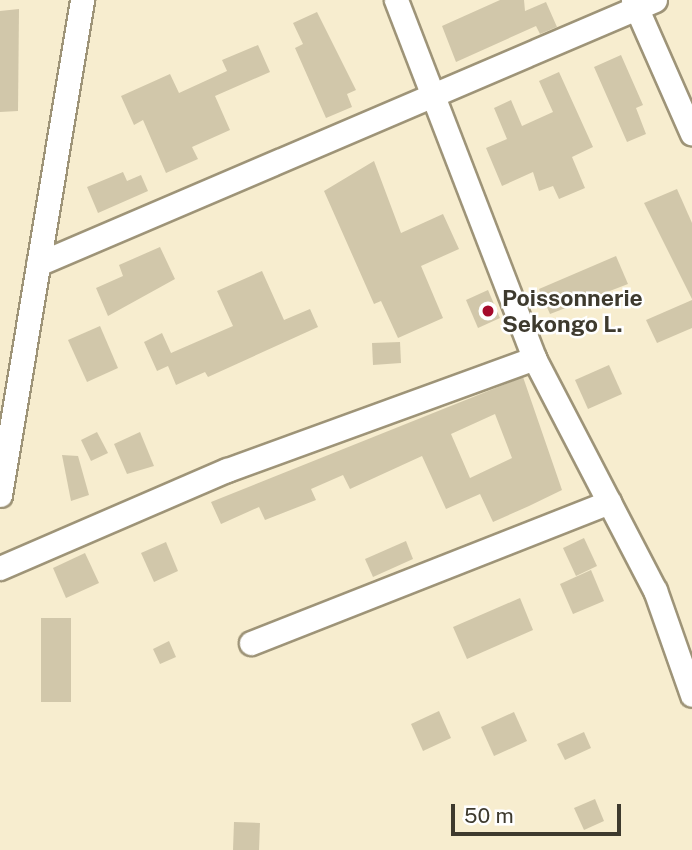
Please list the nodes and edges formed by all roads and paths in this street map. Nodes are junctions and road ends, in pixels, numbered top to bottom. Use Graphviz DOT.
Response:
graph roads {
  1 [pos="82,0"];
  2 [pos="396,0"];
  3 [pos="641,3"];
  4 [pos="436,97"];
  5 [pos="692,134"];
  6 [pos="38,264"];
  7 [pos="534,358"];
  8 [pos="3,428"];
  9 [pos="0,495"];
  10 [pos="609,502"];
  11 [pos="0,568"];
  12 [pos="251,643"];
  13 [pos="692,695"];
  1 -- 6 [label="street"];
  2 -- 4 [label="street"];
  3 -- 4 [label="street"];
  3 -- 5 [label="street"];
  4 -- 6 [label="street"];
  4 -- 7 [label="street"];
  6 -- 8 [label="street"];
  7 -- 10 [label="street"];
  7 -- 11 [label="street"];
  8 -- 9 [label="street"];
  10 -- 12 [label="street"];
  10 -- 13 [label="street"];
}
